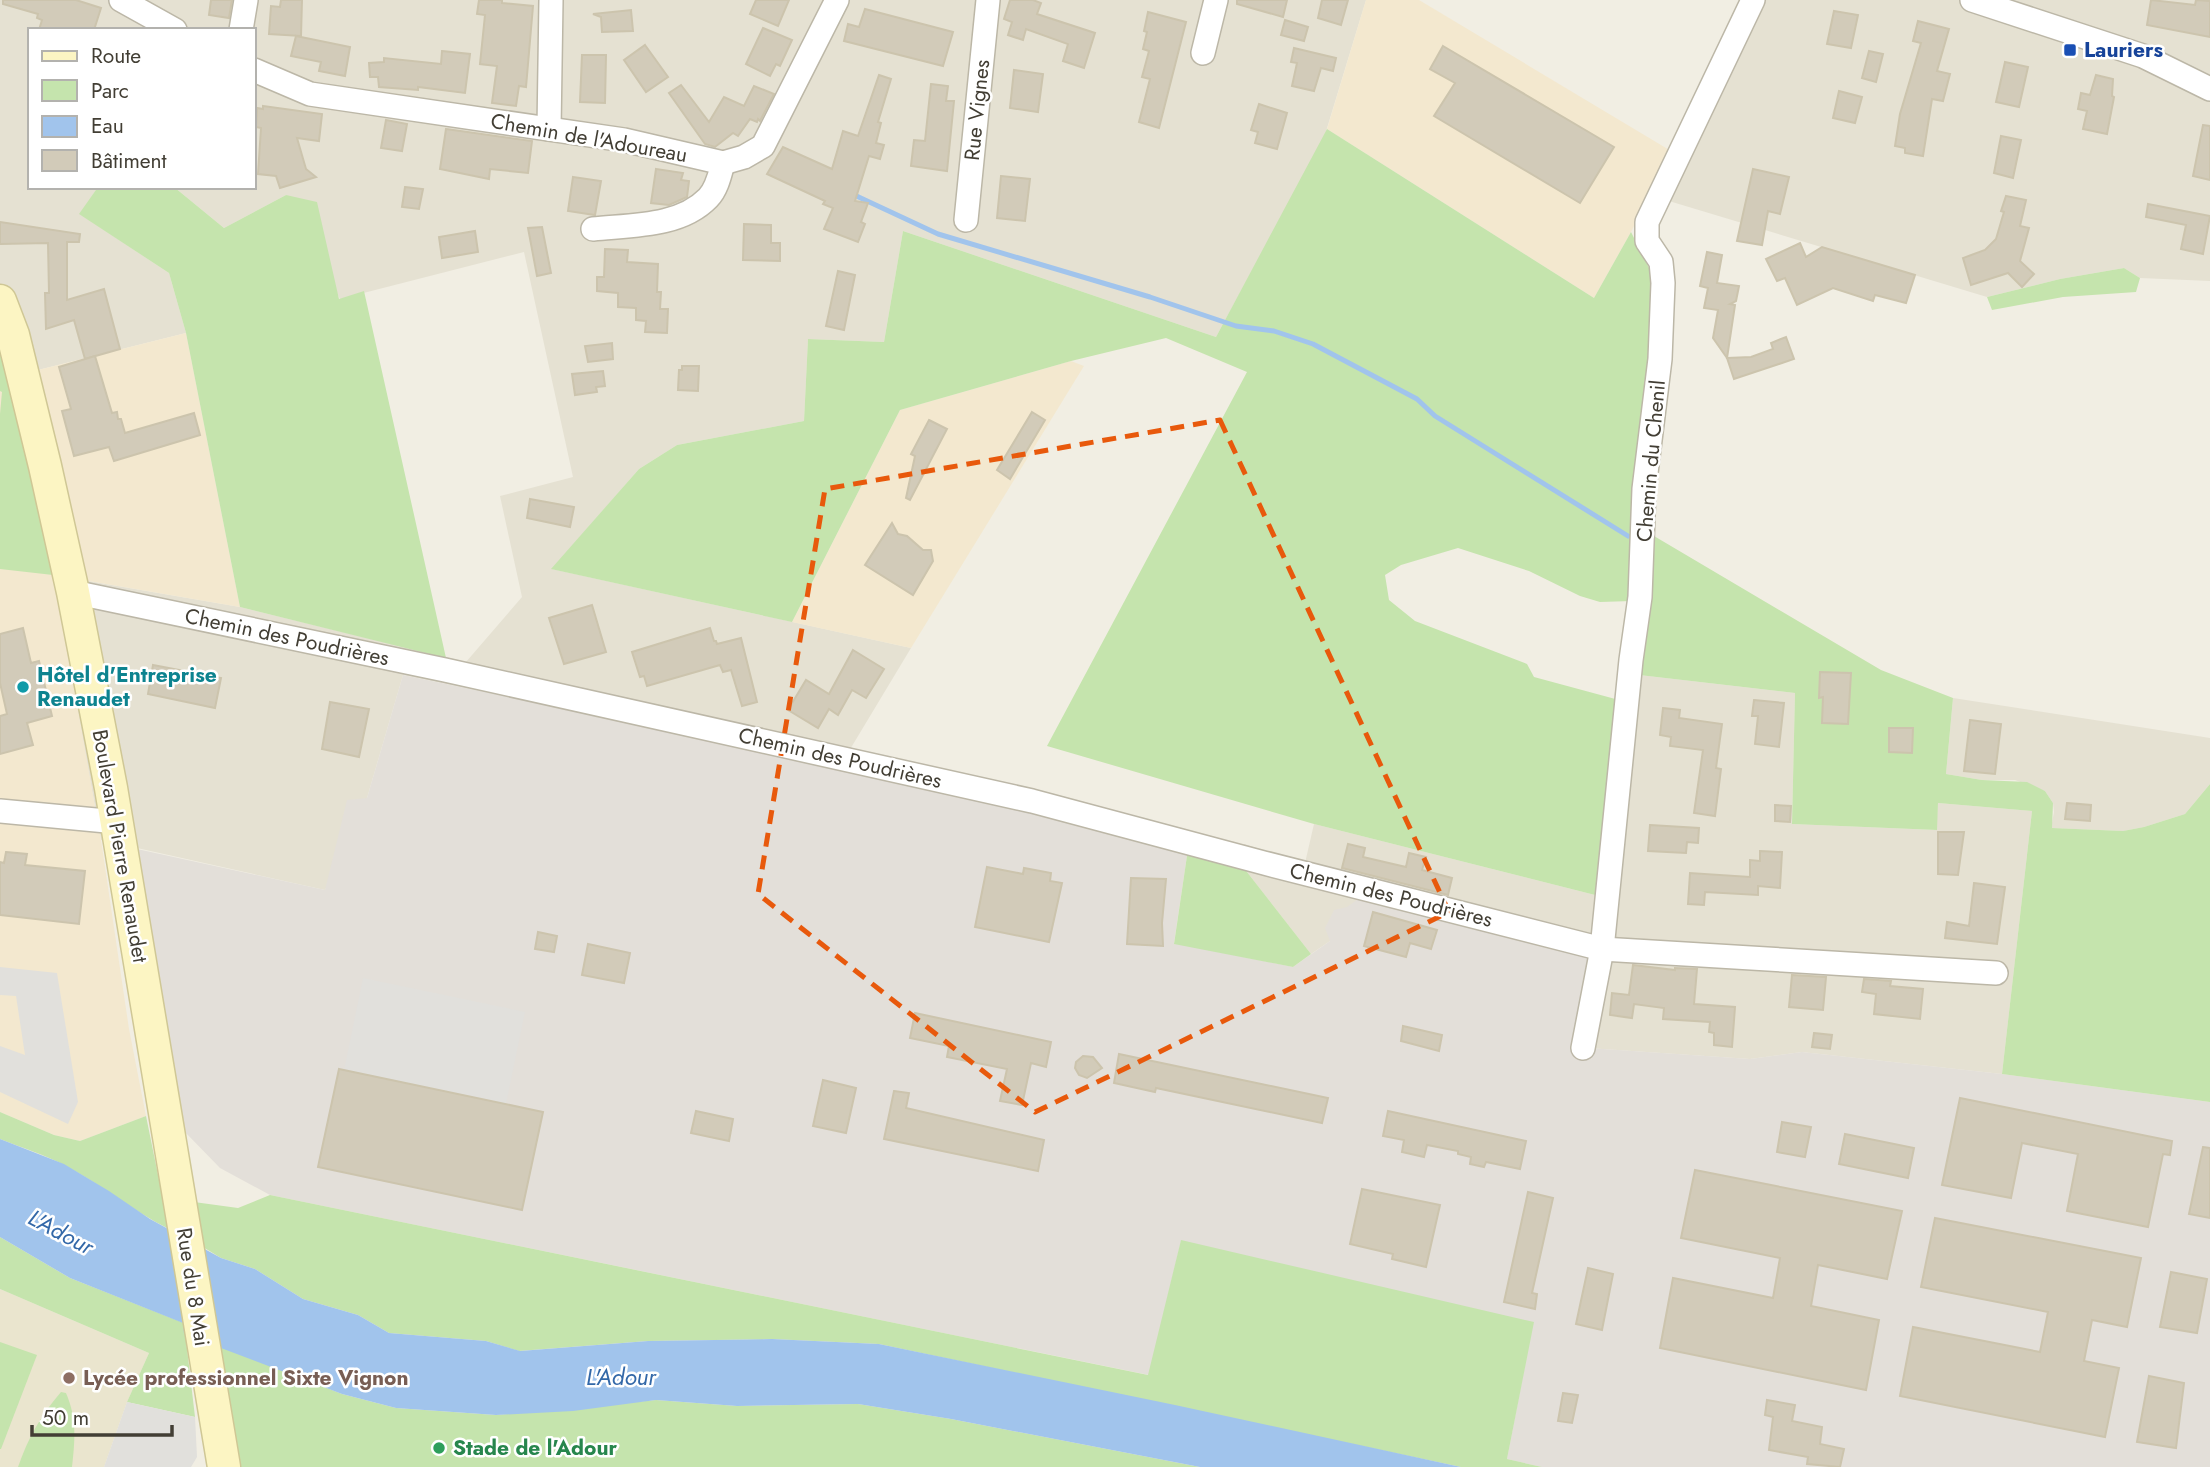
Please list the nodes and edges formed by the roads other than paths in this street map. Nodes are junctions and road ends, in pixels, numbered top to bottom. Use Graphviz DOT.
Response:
graph roads {
  1 [pos="121,0"];
  2 [pos="246,0"];
  3 [pos="551,0"];
  4 [pos="837,0"];
  5 [pos="988,0"];
  6 [pos="1216,0"];
  7 [pos="1753,0"];
  8 [pos="1972,0"];
  9 [pos="172,28"];
  10 [pos="241,28"];
  11 [pos="1203,53"];
  12 [pos="256,71"];
  13 [pos="2210,89"];
  14 [pos="549,129"];
  15 [pos="723,163"];
  16 [pos="966,220"];
  17 [pos="593,229"];
  18 [pos="0,301"];
  19 [pos="73,592"];
  20 [pos="0,811"];
  21 [pos="117,822"];
  22 [pos="1602,949"];
  23 [pos="1996,973"];
  24 [pos="1583,1048"];
  25 [pos="177,1190"];
  26 [pos="224,1467"];
  1 -- 9 [label="street"];
  2 -- 10 [label="street"];
  3 -- 14 [label="street"];
  4 -- 15 [label="street"];
  5 -- 16 [label="street, Rue Vignes"];
  6 -- 11 [label="street"];
  7 -- 22 [label="street, Chemin du Chenil"];
  8 -- 13 [label="street"];
  12 -- 14 [label="street, Chemin de l'Adoureau"];
  14 -- 15 [label="street, Chemin de l'Adoureau"];
  15 -- 17 [label="street"];
  18 -- 19 [label="street, Boulevard Pierre Renaudet"];
  19 -- 21 [label="street, Boulevard Pierre Renaudet"];
  19 -- 22 [label="street, Chemin des Poudrières"];
  20 -- 21 [label="street"];
  21 -- 25 [label="street, Boulevard Pierre Renaudet"];
  22 -- 23 [label="street, Chemin des Poudrières"];
  22 -- 24 [label="street"];
  25 -- 26 [label="street, Rue du 8 Mai"];
}
